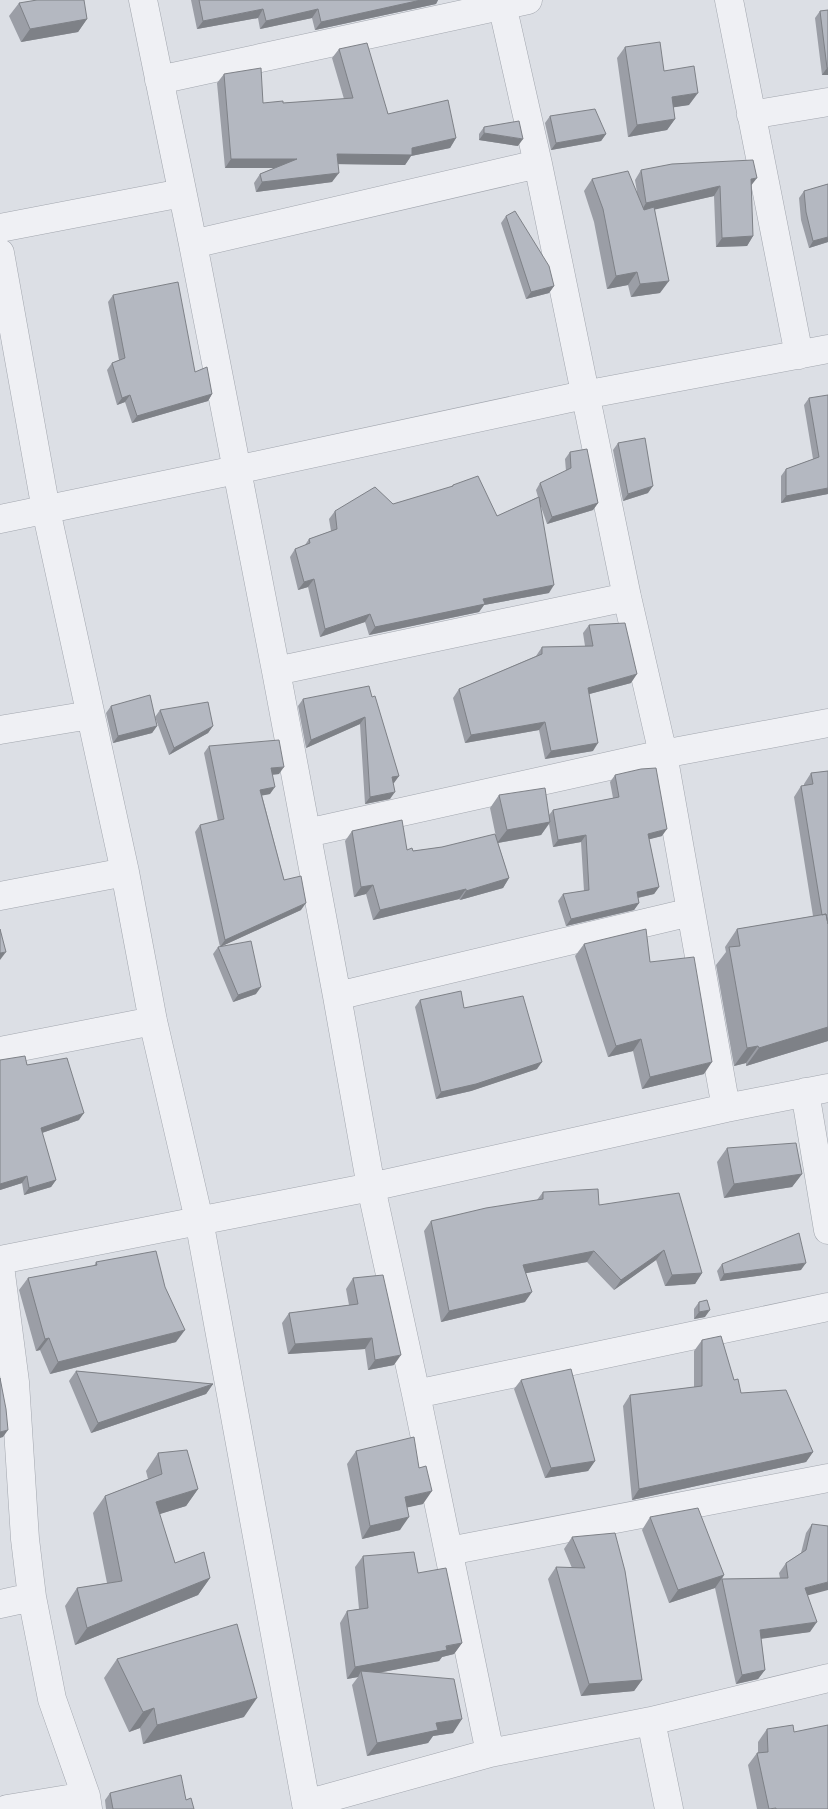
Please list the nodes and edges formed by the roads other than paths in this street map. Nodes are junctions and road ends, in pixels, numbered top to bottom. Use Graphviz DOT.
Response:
graph roads {
  1 [pos="142,0"];
  2 [pos="729,0"];
  3 [pos="510,2"];
  4 [pos="159,80"];
  5 [pos="828,102"];
  6 [pos="752,115"];
  7 [pos="538,164"];
  8 [pos="182,193"];
  9 [pos="0,228"];
  10 [pos="193,244"];
  11 [pos="0,253"];
  12 [pos="828,349"];
  13 [pos="799,355"];
  14 [pos="584,394"];
  15 [pos="236,470"];
  16 [pos="46,510"];
  17 [pos="0,519"];
  18 [pos="627,597"];
  19 [pos="276,672"];
  20 [pos="90,715"];
  21 [pos="828,723"];
  22 [pos="0,730"];
  23 [pos="663,754"];
  24 [pos="307,833"];
  25 [pos="125,872"];
  26 [pos="0,896"];
  27 [pos="690,912"];
  28 [pos="338,996"];
  29 [pos="153,1021"];
  30 [pos="0,1051"];
  31 [pos="817,1090"];
  32 [pos="726,1108"];
  33 [pos="371,1187"];
  34 [pos="200,1220"];
  35 [pos="828,1230"];
  36 [pos="0,1260"];
  37 [pos="0,1266"];
  38 [pos="828,1307"];
  39 [pos="416,1394"];
  40 [pos="828,1478"];
  41 [pos="448,1551"];
  42 [pos="32,1597"];
  43 [pos="0,1604"];
  44 [pos="828,1678"];
  45 [pos="651,1721"];
  46 [pos="490,1753"];
  47 [pos="87,1803"];
  48 [pos="307,1806"];
  49 [pos="7,1809"];
  50 [pos="669,1809"];
  1 -- 4 [label="street"];
  2 -- 6 [label="street"];
  3 -- 4 [label="street"];
  3 -- 7 [label="street"];
  4 -- 8 [label="street"];
  5 -- 6 [label="street"];
  6 -- 13 [label="street"];
  7 -- 10 [label="street"];
  7 -- 14 [label="street"];
  8 -- 9 [label="street"];
  8 -- 10 [label="street"];
  10 -- 15 [label="street"];
  11 -- 16 [label="street"];
  12 -- 13 [label="street"];
  13 -- 14 [label="street"];
  14 -- 15 [label="street"];
  14 -- 18 [label="street"];
  15 -- 16 [label="street"];
  15 -- 19 [label="street"];
  16 -- 17 [label="street"];
  16 -- 20 [label="street"];
  18 -- 19 [label="street"];
  18 -- 23 [label="street"];
  19 -- 24 [label="street"];
  20 -- 22 [label="street"];
  20 -- 25 [label="street"];
  21 -- 23 [label="street"];
  23 -- 24 [label="street"];
  23 -- 27 [label="street"];
  24 -- 28 [label="street"];
  25 -- 26 [label="street"];
  25 -- 29 [label="street"];
  27 -- 28 [label="street"];
  27 -- 32 [label="street"];
  28 -- 33 [label="street"];
  29 -- 30 [label="street"];
  29 -- 34 [label="street"];
  31 -- 32 [label="street"];
  31 -- 35 [label="street"];
  32 -- 33 [label="street"];
  33 -- 34 [label="street"];
  33 -- 39 [label="street"];
  34 -- 36 [label="street"];
  34 -- 48 [label="street"];
  37 -- 42 [label="street"];
  38 -- 39 [label="street"];
  39 -- 41 [label="street"];
  40 -- 41 [label="street"];
  41 -- 46 [label="street"];
  42 -- 43 [label="street"];
  42 -- 47 [label="street"];
  44 -- 45 [label="street"];
  45 -- 46 [label="street"];
  45 -- 50 [label="street"];
  46 -- 48 [label="street"];
  47 -- 49 [label="street"];
}
